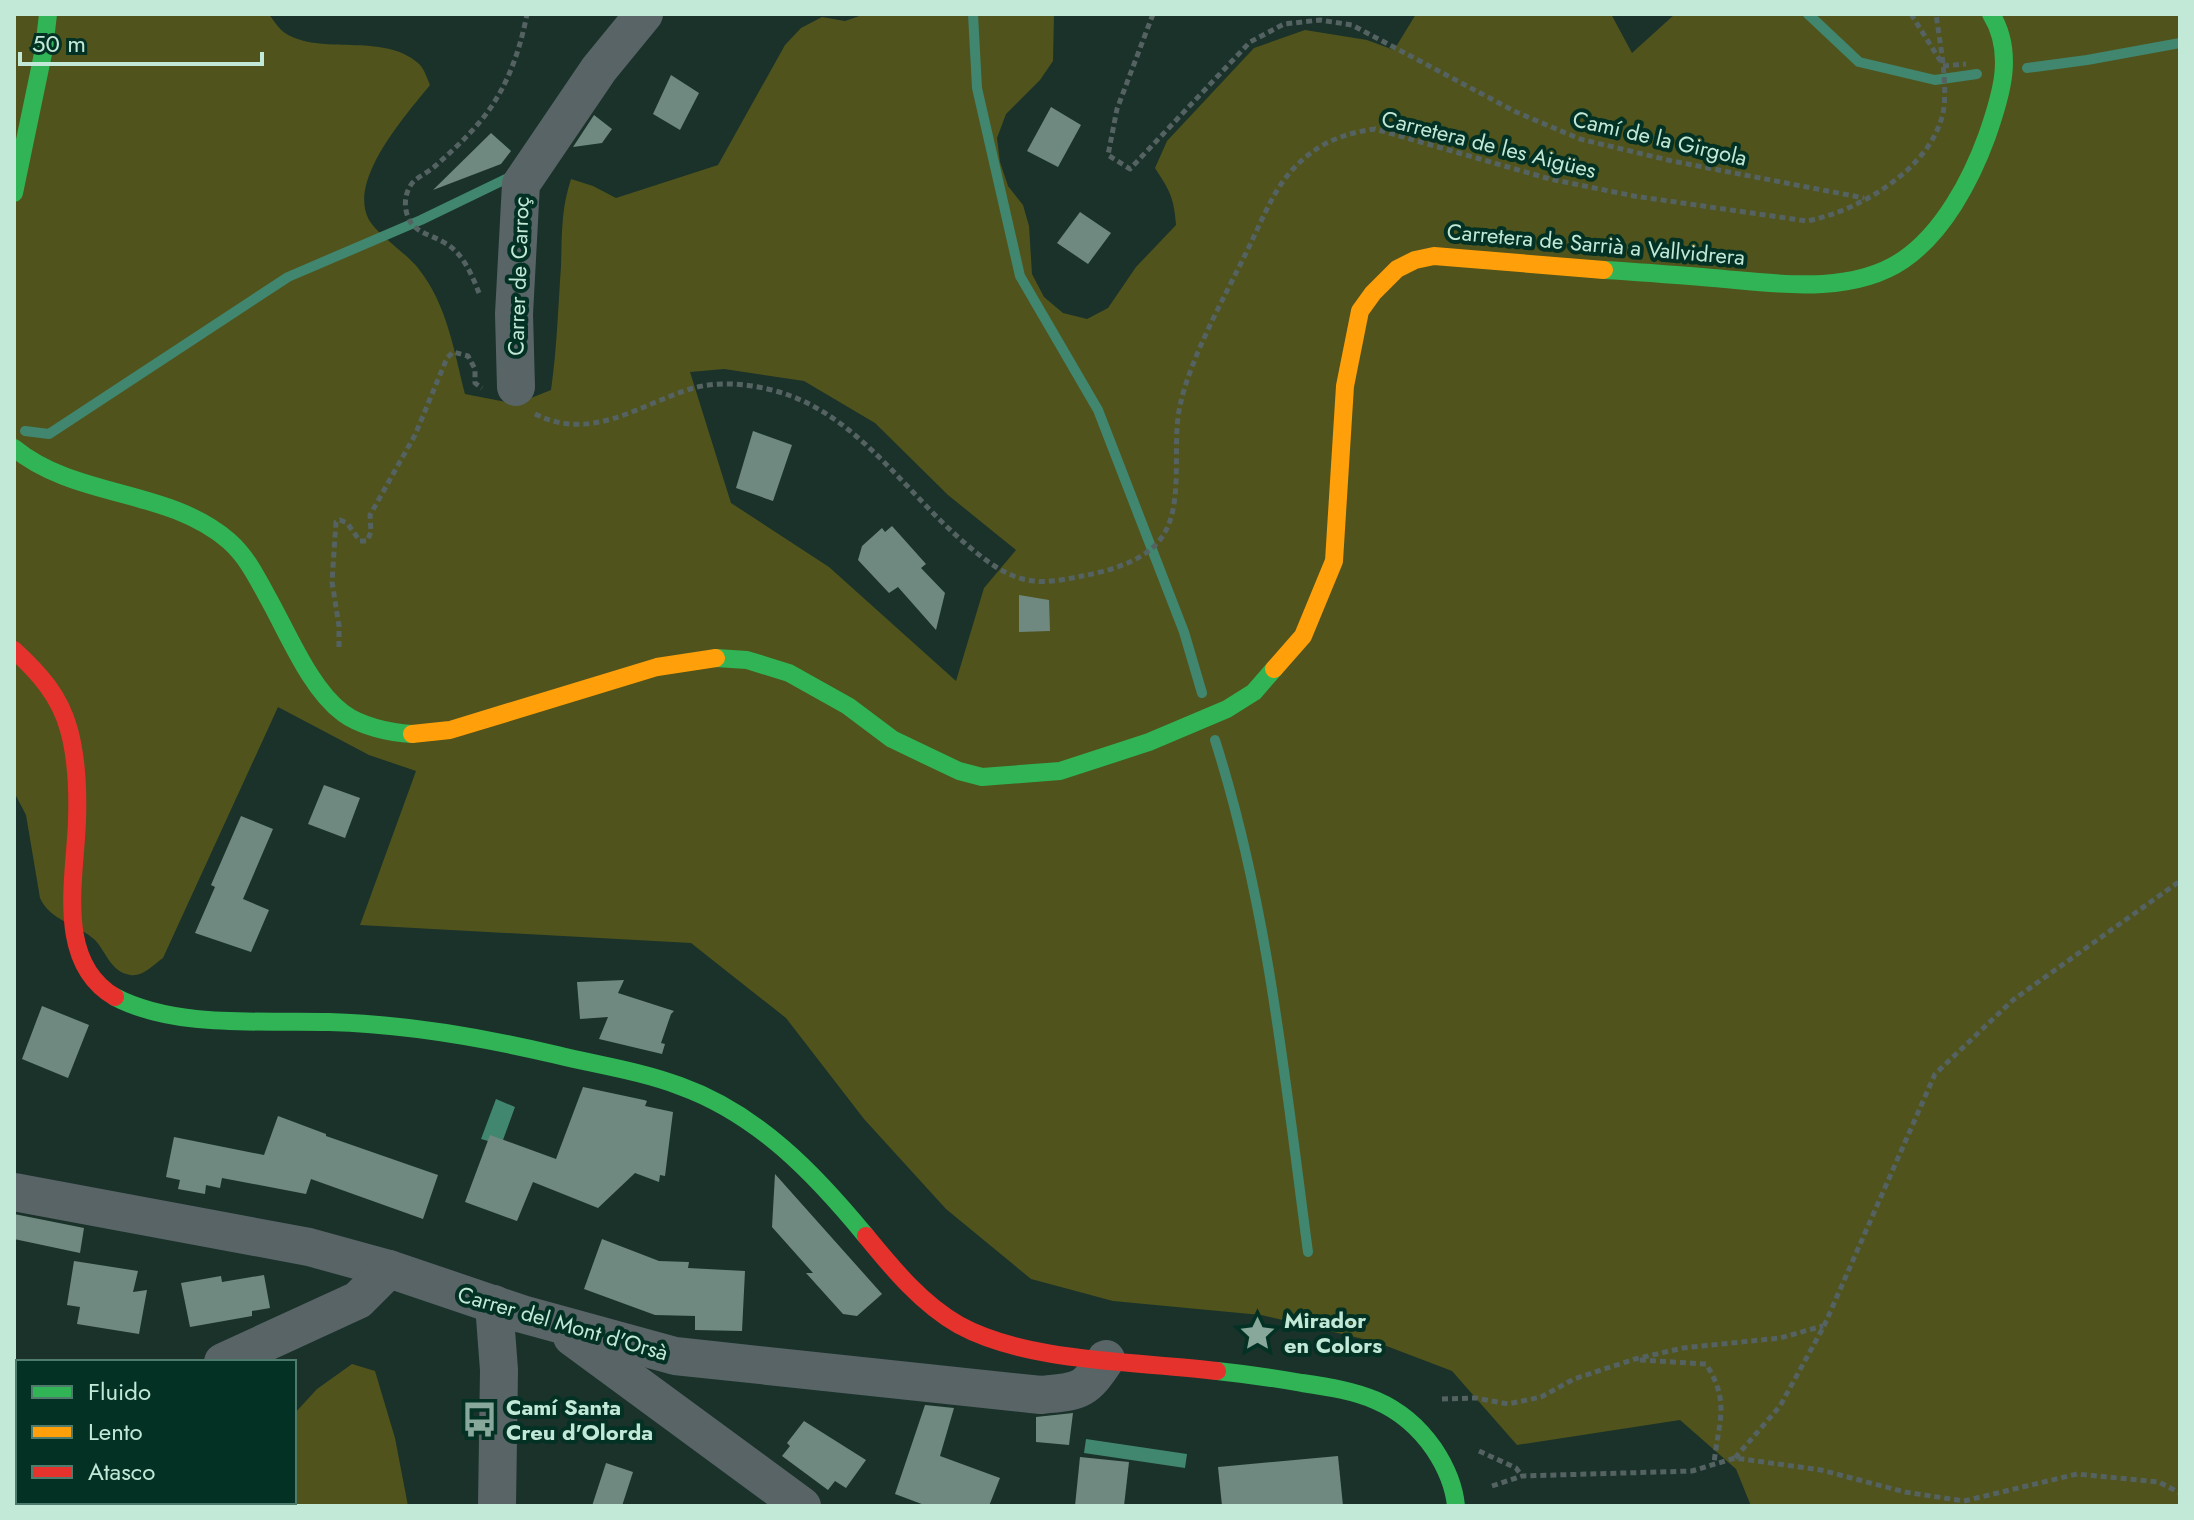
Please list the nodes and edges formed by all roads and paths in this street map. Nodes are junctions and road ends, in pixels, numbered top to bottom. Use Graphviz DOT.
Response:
graph roads {
  1 [pos="48,14"];
  2 [pos="527,14"];
  3 [pos="644,14"];
  4 [pos="1153,14"];
  5 [pos="1911,14"];
  6 [pos="1936,14"];
  7 [pos="1991,14"];
  8 [pos="1943,66"];
  9 [pos="14,193"];
  10 [pos="1865,199"];
  11 [pos="479,295"];
  12 [pos="516,387"];
  13 [pos="14,448"];
  14 [pos="14,650"];
  15 [pos="339,652"];
  16 [pos="2180,881"];
  17 [pos="14,1192"];
  18 [pos="389,1269"];
  19 [pos="494,1304"];
  20 [pos="554,1323"];
  21 [pos="1824,1326"];
  22 [pos="1106,1359"];
  23 [pos="1635,1359"];
  24 [pos="227,1360"];
  25 [pos="1428,1399"];
  26 [pos="1735,1458"];
  27 [pos="1714,1464"];
  28 [pos="1522,1476"];
  29 [pos="2180,1493"];
  30 [pos="497,1505"];
  31 [pos="802,1506"];
  32 [pos="1456,1506"];
  1 -- 9 [label="main road"];
  2 -- 11 [label="path"];
  3 -- 12 [label="street, Carrer de Carroç"];
  4 -- 10 [label="path, Camí de la Girgola"];
  5 -- 8 [label="path"];
  6 -- 8 [label="path, Carretera de les Aigües"];
  7 -- 13 [label="main road, Carretera de Sarrià a Vallvidrera"];
  8 -- 10 [label="path, Carretera de les Aigües"];
  10 -- 12 [label="path, Carretera de les Aigües"];
  12 -- 15 [label="path"];
  14 -- 22 [label="main road"];
  16 -- 21 [label="path"];
  17 -- 18 [label="street, Carrer del Mont d'Orsà"];
  18 -- 19 [label="street, Carrer del Mont d'Orsà"];
  18 -- 24 [label="street"];
  19 -- 20 [label="street, Carrer del Mont d'Orsà"];
  19 -- 30 [label="street"];
  20 -- 22 [label="street, Carrer del Mont d'Orsà"];
  20 -- 31 [label="street"];
  21 -- 23 [label="path"];
  21 -- 26 [label="path"];
  22 -- 32 [label="main road"];
  23 -- 25 [label="path"];
  23 -- 27 [label="path"];
  26 -- 27 [label="path"];
  26 -- 29 [label="path"];
  27 -- 28 [label="path"];
}
